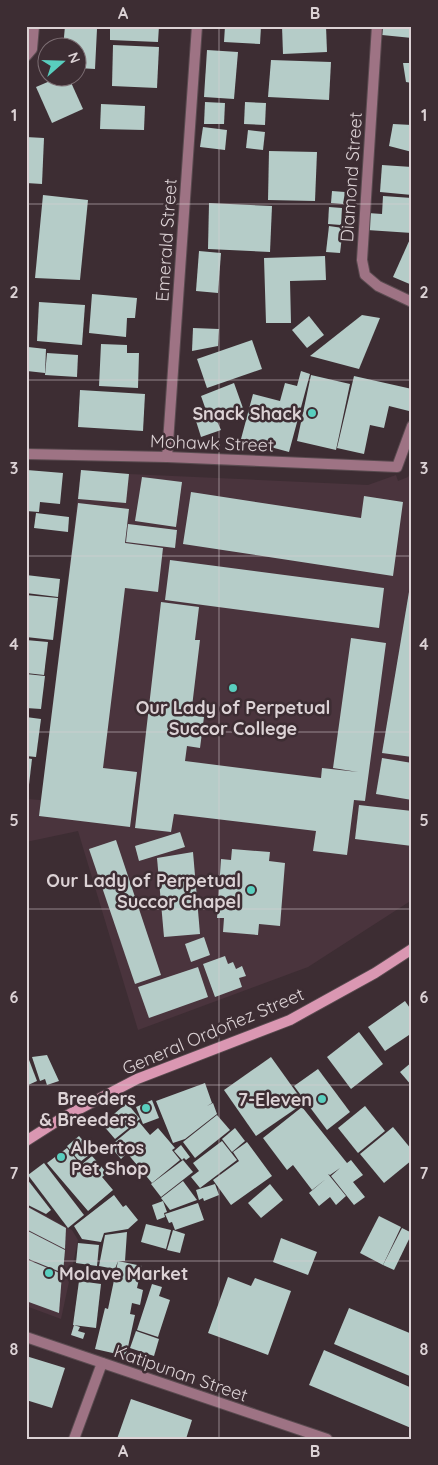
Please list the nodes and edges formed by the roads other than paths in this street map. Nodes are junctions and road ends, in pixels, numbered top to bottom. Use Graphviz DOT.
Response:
graph roads {
  1 [pos="34,26"];
  2 [pos="198,26"];
  3 [pos="377,26"];
  4 [pos="26,56"];
  5 [pos="412,302"];
  6 [pos="412,426"];
  7 [pos="26,454"];
  8 [pos="166,457"];
  9 [pos="412,949"];
  10 [pos="26,1141"];
  11 [pos="26,1336"];
  12 [pos="102,1363"];
  13 [pos="74,1439"];
  14 [pos="326,1439"];
  1 -- 4 [label="street"];
  2 -- 8 [label="street, Emerald Street"];
  3 -- 5 [label="street, Diamond Street"];
  6 -- 8 [label="street, Mohawk Street"];
  7 -- 8 [label="street, Mohawk Street"];
  9 -- 10 [label="main road, General Ordoñez Street"];
  11 -- 12 [label="street, Katipunan Street"];
  12 -- 13 [label="street"];
  12 -- 14 [label="street, Katipunan Street"];
}
